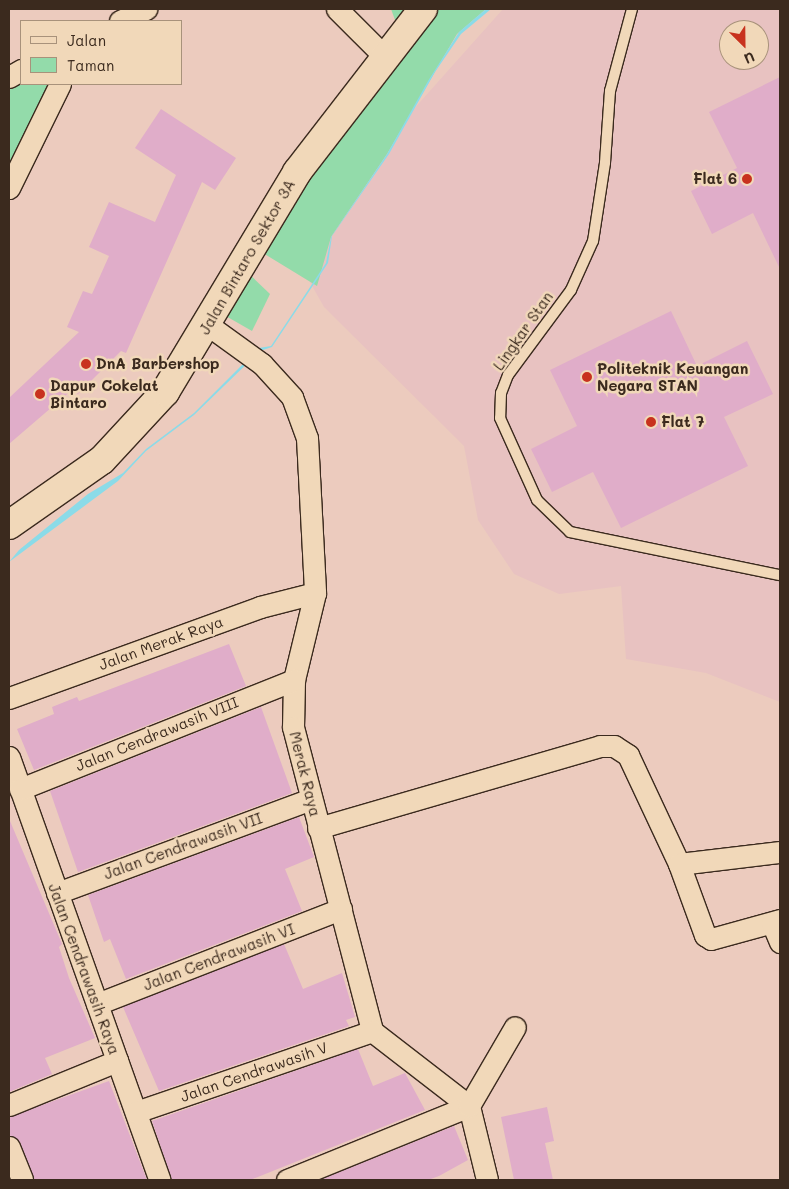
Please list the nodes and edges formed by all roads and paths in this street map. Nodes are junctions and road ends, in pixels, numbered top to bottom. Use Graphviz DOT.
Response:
graph roads {
  1 [pos="146,9"];
  2 [pos="337,9"];
  3 [pos="422,9"];
  4 [pos="632,9"];
  5 [pos="122,20"];
  6 [pos="384,56"];
  7 [pos="20,71"];
  8 [pos="9,77"];
  9 [pos="60,85"];
  10 [pos="9,188"];
  11 [pos="208,325"];
  12 [pos="9,525"];
  13 [pos="780,575"];
  14 [pos="315,593"];
  15 [pos="294,680"];
  16 [pos="9,698"];
  17 [pos="9,757"];
  18 [pos="20,789"];
  19 [pos="309,800"];
  20 [pos="318,828"];
  21 [pos="780,852"];
  22 [pos="679,864"];
  23 [pos="57,893"];
  24 [pos="341,909"];
  25 [pos="777,928"];
  26 [pos="97,1004"];
  27 [pos="515,1027"];
  28 [pos="372,1031"];
  29 [pos="117,1060"];
  30 [pos="9,1105"];
  31 [pos="469,1106"];
  32 [pos="136,1112"];
  33 [pos="9,1147"];
  34 [pos="22,1180"];
  35 [pos="160,1180"];
  36 [pos="287,1180"];
  37 [pos="487,1180"];
  1 -- 5 [label="street"];
  2 -- 6 [label="street"];
  3 -- 6 [label="main road, Jalan Bintaro Sektor 3A"];
  4 -- 13 [label="lane, Lingkar Stan"];
  6 -- 11 [label="main road, Jalan Bintaro Sektor 3A"];
  7 -- 8 [label="street"];
  9 -- 10 [label="street"];
  11 -- 12 [label="main road, Jalan Bintaro Sektor 3A"];
  11 -- 14 [label="street, Merak Raya"];
  14 -- 15 [label="street, Merak Raya"];
  14 -- 16 [label="street, Jalan Merak Raya"];
  15 -- 18 [label="street, Jalan Cendrawasih VIII"];
  15 -- 19 [label="street, Merak Raya"];
  17 -- 18 [label="street, Jalan Cendrawasih Raya"];
  18 -- 23 [label="street, Jalan Cendrawasih Raya"];
  19 -- 20 [label="street, Merak Raya"];
  19 -- 23 [label="street, Jalan Cendrawasih VII"];
  20 -- 22 [label="street"];
  20 -- 24 [label="street, Merak Raya"];
  21 -- 22 [label="street"];
  22 -- 25 [label="street"];
  23 -- 26 [label="street, Jalan Cendrawasih Raya"];
  24 -- 26 [label="street, Jalan Cendrawasih VI"];
  24 -- 28 [label="street, Merak Raya"];
  26 -- 29 [label="street, Jalan Cendrawasih Raya"];
  27 -- 31 [label="street"];
  28 -- 31 [label="street"];
  28 -- 32 [label="street, Jalan Cendrawasih V"];
  29 -- 30 [label="street"];
  29 -- 32 [label="street, Jalan Cendrawasih Raya"];
  31 -- 36 [label="street"];
  31 -- 37 [label="street"];
  32 -- 35 [label="street, Jalan Cendrawasih Raya"];
  33 -- 34 [label="street"];
}
